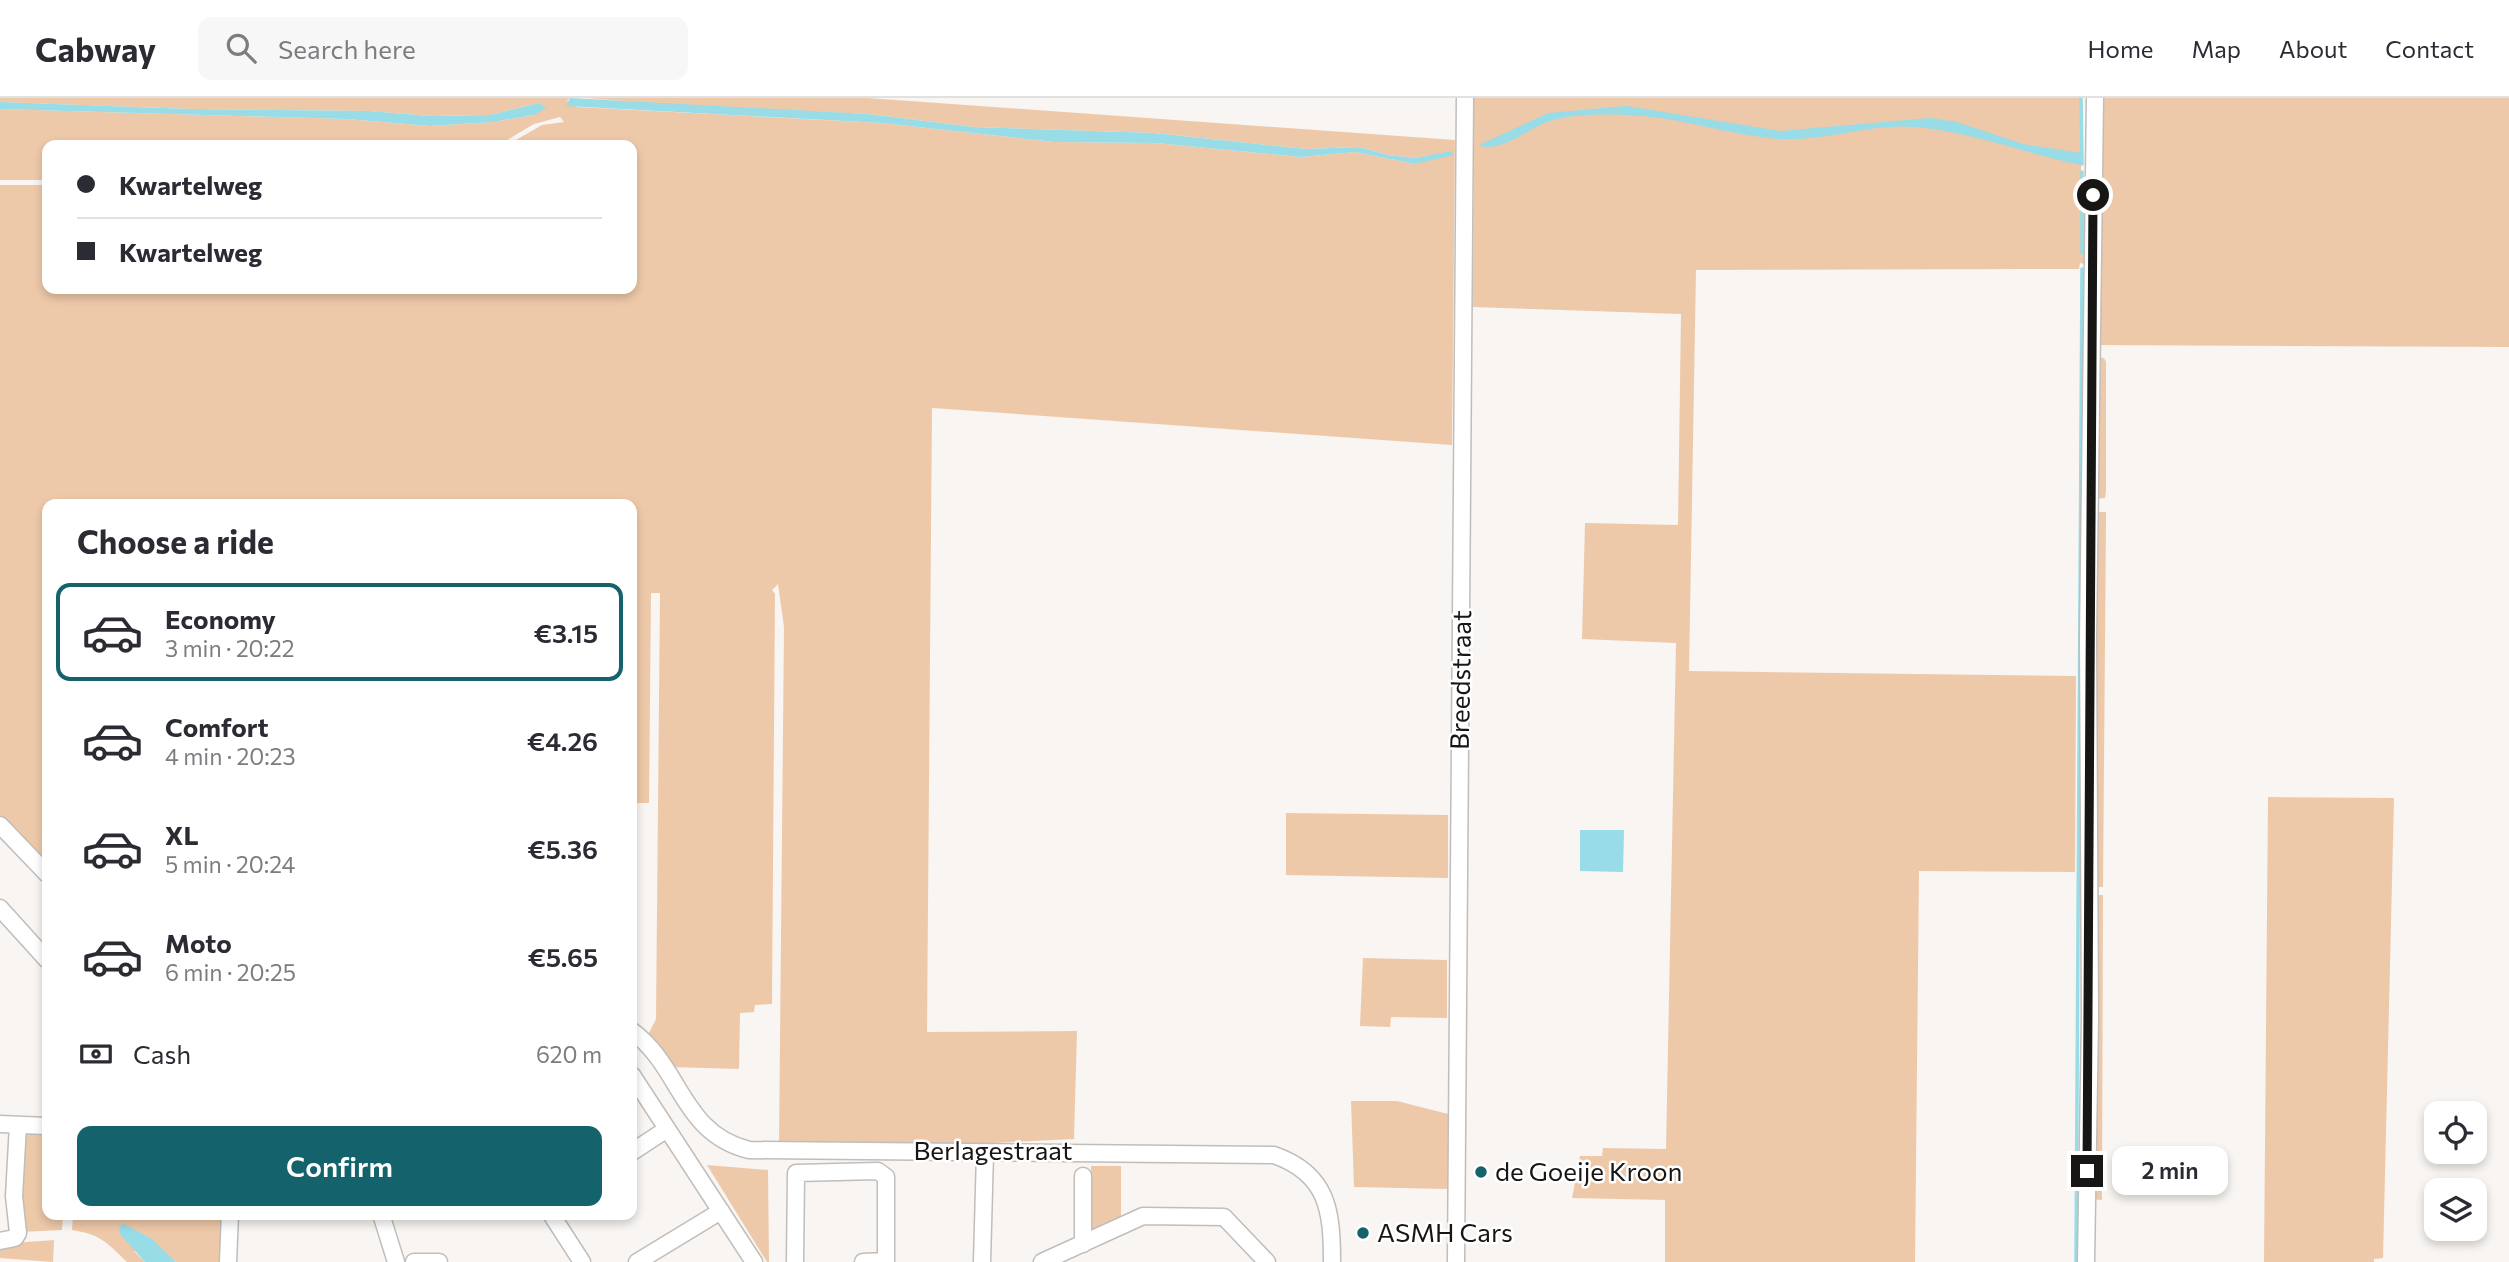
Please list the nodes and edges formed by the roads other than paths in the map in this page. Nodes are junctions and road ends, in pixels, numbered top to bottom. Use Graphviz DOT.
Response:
graph roads {
  1 [pos="1465,98"];
  2 [pos="2095,98"];
  3 [pos="0,825"];
  4 [pos="42,869"];
  5 [pos="0,908"];
  6 [pos="42,954"];
  7 [pos="637,1035"];
  8 [pos="637,1083"];
  9 [pos="0,1124"];
  10 [pos="18,1125"];
  11 [pos="42,1126"];
  12 [pos="667,1129"];
  13 [pos="637,1149"];
  14 [pos="985,1153"];
  15 [pos="1083,1176"];
  16 [pos="720,1211"];
  17 [pos="230,1220"];
  18 [pos="383,1220"];
  19 [pos="555,1220"];
  20 [pos="0,1241"];
  21 [pos="1083,1244"];
  22 [pos="228,1262"];
  23 [pos="396,1262"];
  24 [pos="414,1262"];
  25 [pos="439,1262"];
  26 [pos="582,1262"];
  27 [pos="637,1262"];
  28 [pos="754,1262"];
  29 [pos="794,1262"];
  30 [pos="863,1262"];
  31 [pos="886,1262"];
  32 [pos="982,1262"];
  33 [pos="1042,1262"];
  34 [pos="1267,1262"];
  35 [pos="1332,1262"];
  36 [pos="1456,1262"];
  37 [pos="2086,1262"];
  1 -- 36 [label="street, Breedstraat"];
  2 -- 37 [label="street"];
  3 -- 4 [label="street"];
  5 -- 6 [label="street"];
  7 -- 14 [label="street, Berlagestraat"];
  8 -- 12 [label="street"];
  9 -- 10 [label="street"];
  10 -- 11 [label="street"];
  10 -- 20 [label="street"];
  12 -- 13 [label="street"];
  12 -- 16 [label="street"];
  14 -- 32 [label="street"];
  14 -- 35 [label="street, Berlagestraat"];
  15 -- 21 [label="street"];
  16 -- 27 [label="street"];
  16 -- 28 [label="street"];
  17 -- 22 [label="street"];
  18 -- 23 [label="street"];
  19 -- 26 [label="street"];
  21 -- 33 [label="street"];
  21 -- 34 [label="street"];
  24 -- 25 [label="street"];
  29 -- 31 [label="street"];
  30 -- 31 [label="street"];
}
